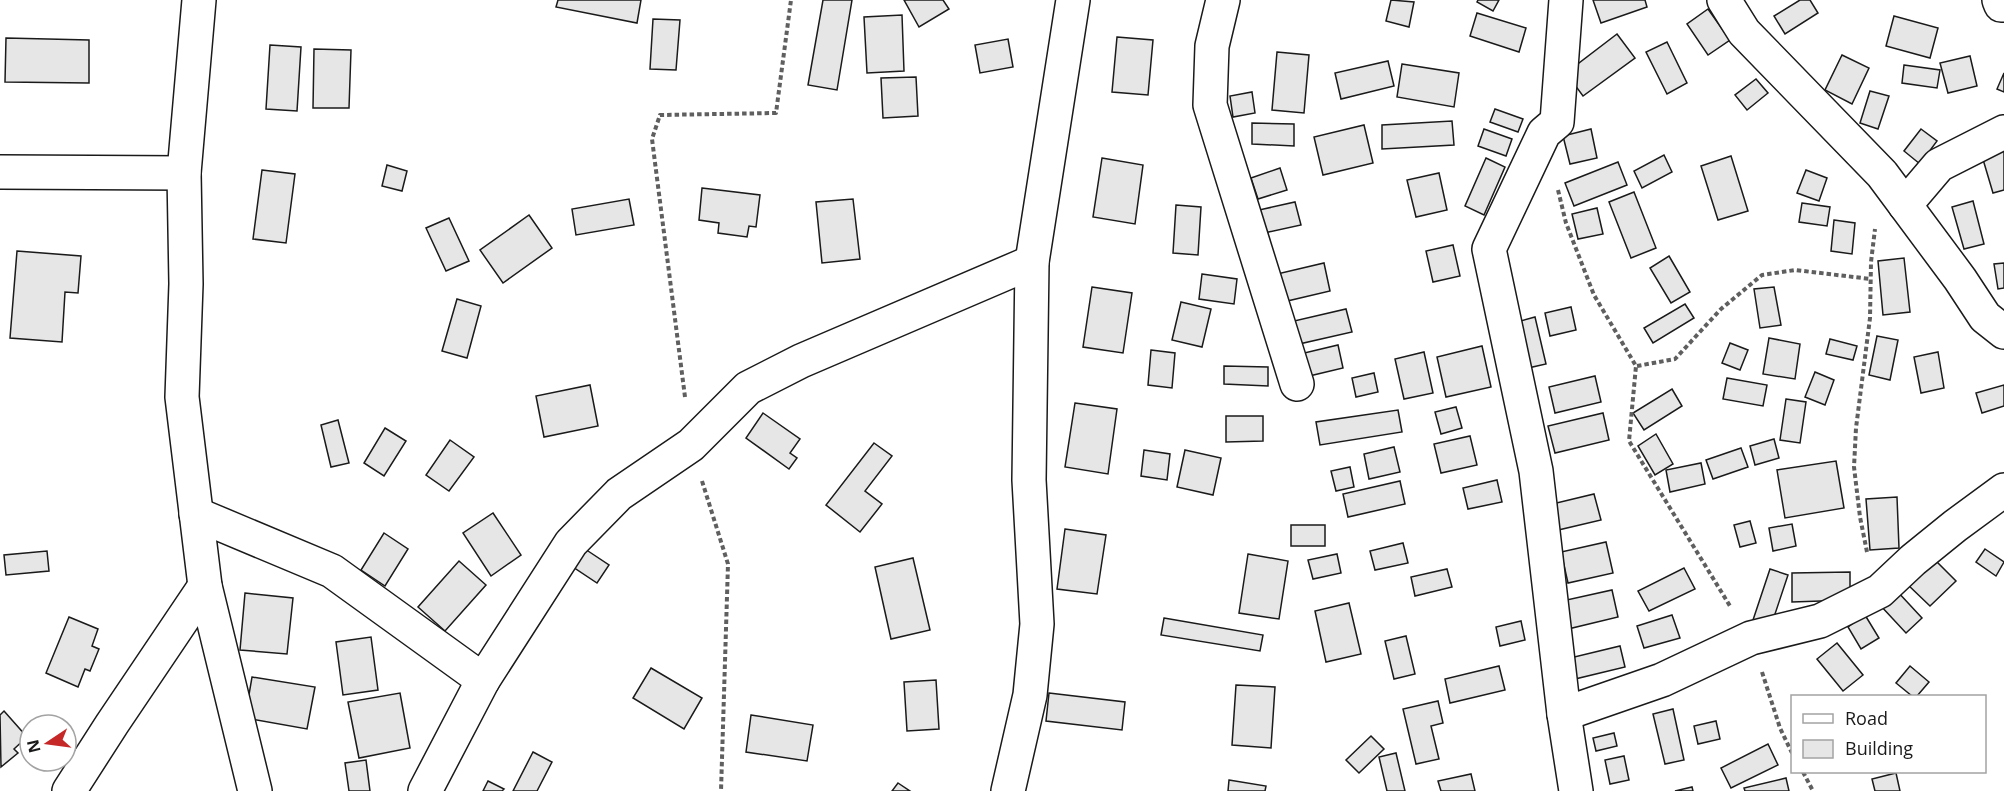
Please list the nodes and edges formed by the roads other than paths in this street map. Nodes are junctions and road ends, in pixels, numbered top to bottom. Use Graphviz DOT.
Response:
graph roads {
  1 [pos="199,0"];
  2 [pos="1073,0"];
  3 [pos="1223,0"];
  4 [pos="1566,0"];
  5 [pos="1724,0"];
  6 [pos="2000,0"];
  7 [pos="2004,5"];
  8 [pos="2004,132"];
  9 [pos="0,172"];
  10 [pos="184,173"];
  11 [pos="1905,205"];
  12 [pos="1032,262"];
  13 [pos="2004,332"];
  14 [pos="1298,384"];
  15 [pos="2004,490"];
  16 [pos="196,514"];
  17 [pos="205,586"];
  18 [pos="483,680"];
  19 [pos="1564,714"];
  20 [pos="69,791"];
  21 [pos="255,791"];
  22 [pos="425,791"];
  23 [pos="1008,791"];
  24 [pos="1576,791"];
  1 -- 10 [label="street"];
  2 -- 12 [label="street"];
  3 -- 14 [label="street"];
  4 -- 19 [label="street"];
  5 -- 11 [label="street"];
  6 -- 7 [label="street"];
  8 -- 11 [label="street"];
  9 -- 10 [label="street"];
  10 -- 16 [label="street"];
  11 -- 13 [label="street"];
  12 -- 18 [label="street"];
  12 -- 23 [label="street"];
  15 -- 19 [label="street"];
  16 -- 17 [label="street"];
  16 -- 18 [label="street"];
  17 -- 20 [label="street"];
  17 -- 21 [label="street"];
  18 -- 22 [label="street"];
  19 -- 24 [label="street"];
}
